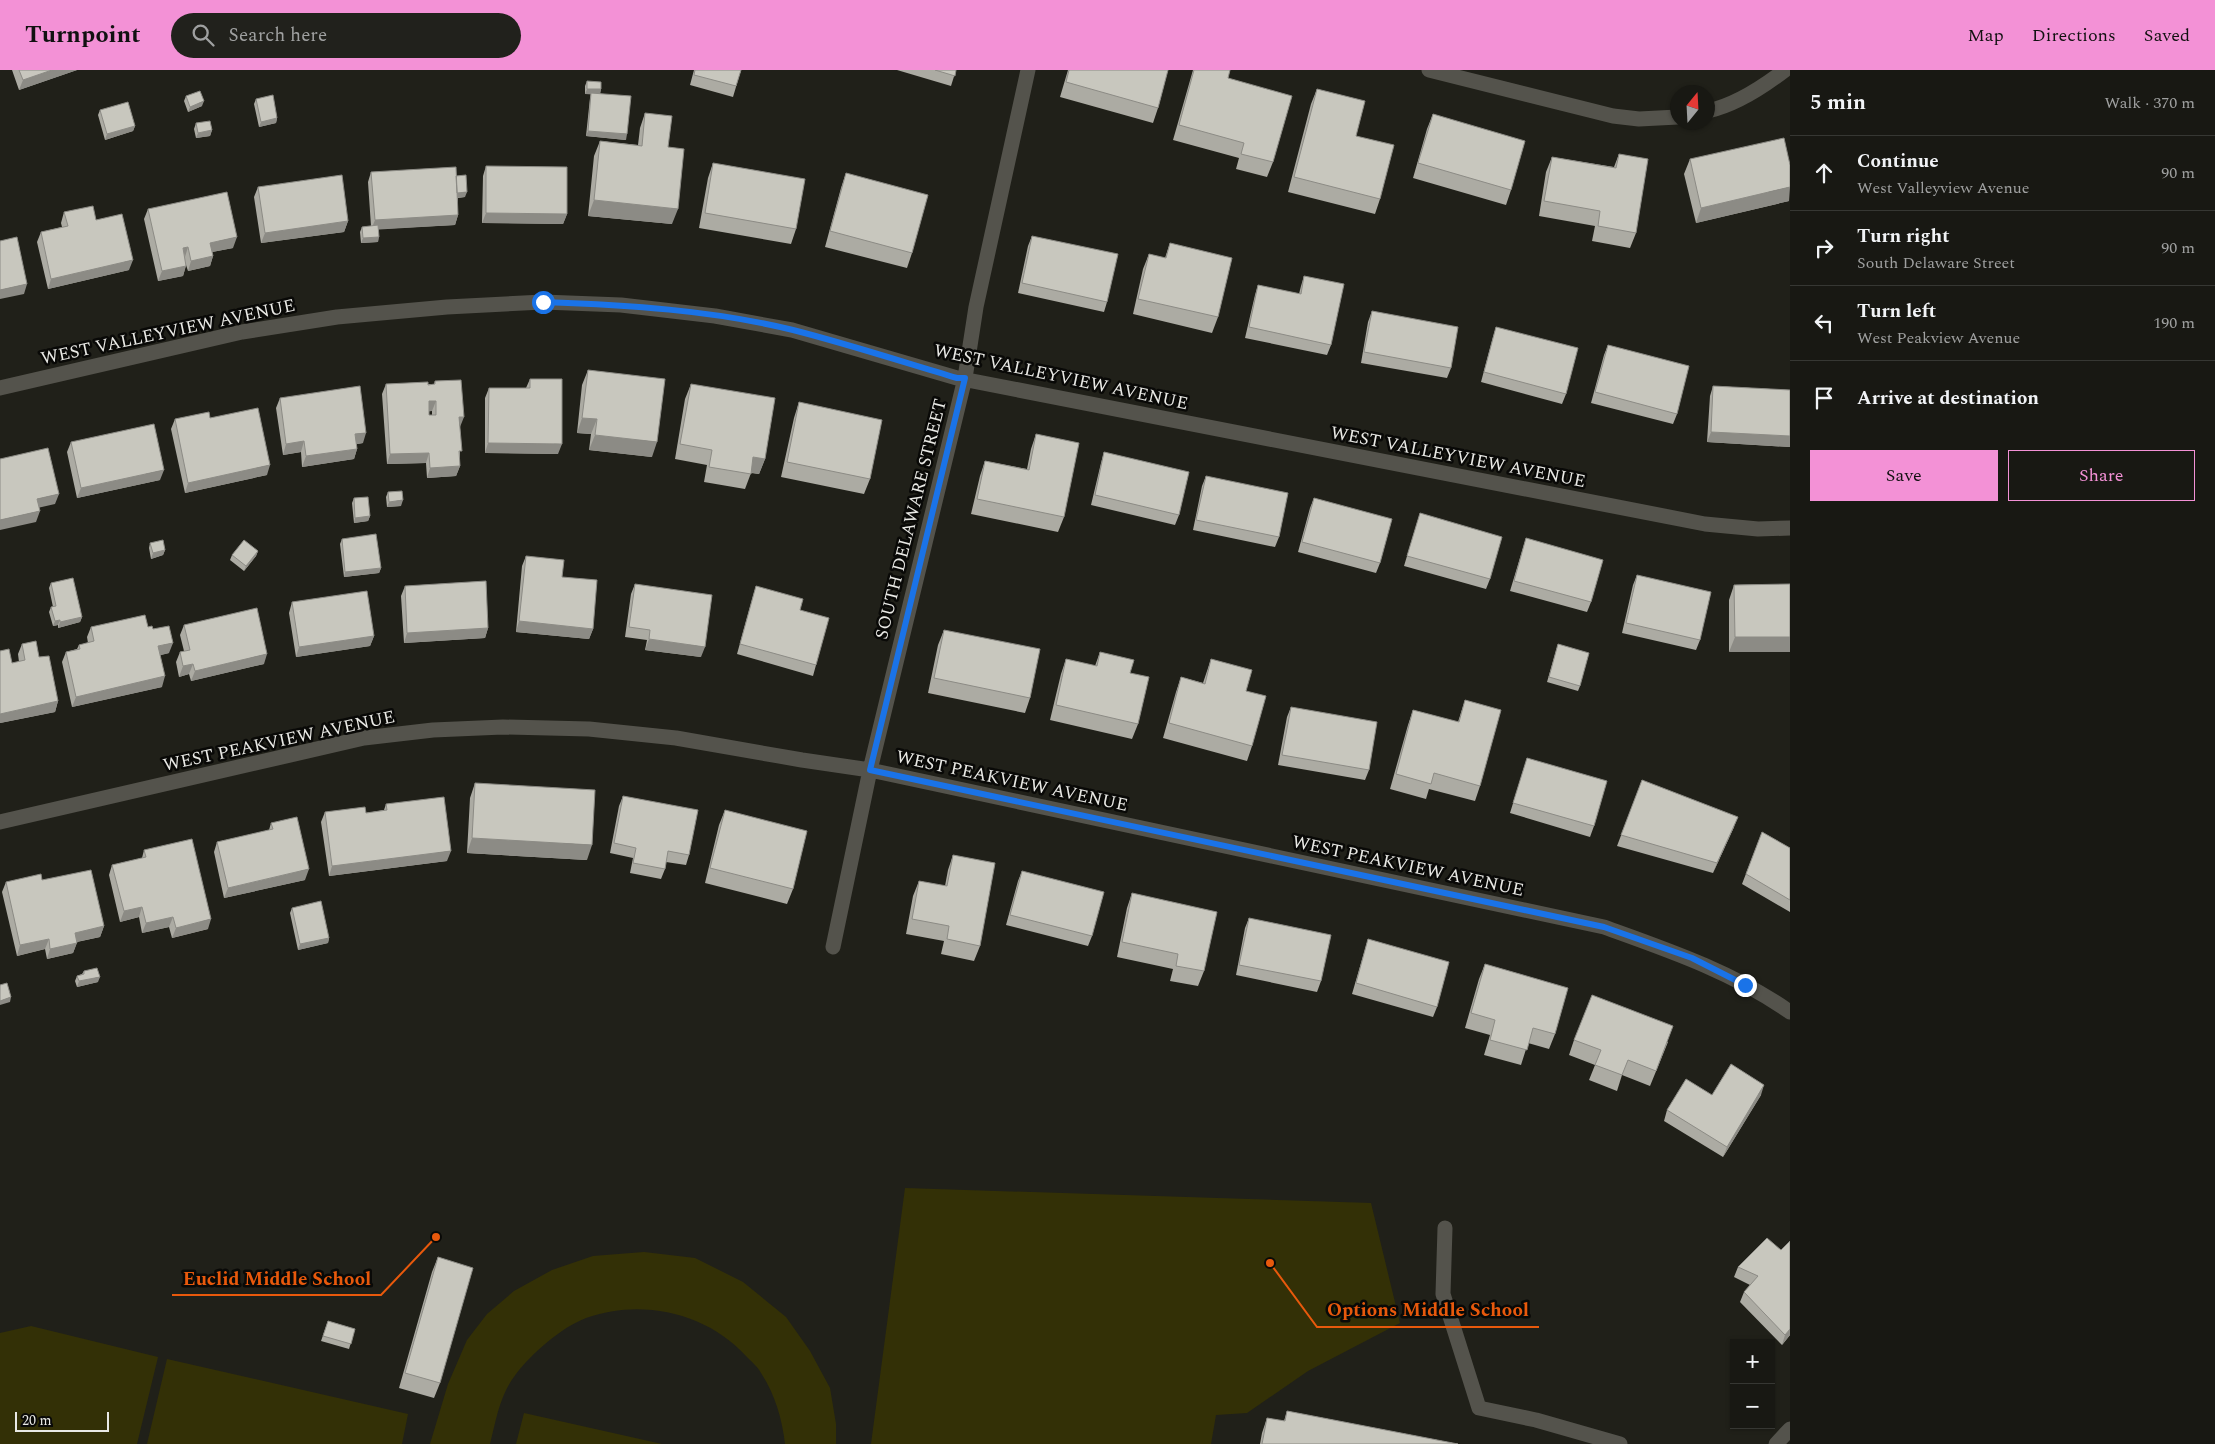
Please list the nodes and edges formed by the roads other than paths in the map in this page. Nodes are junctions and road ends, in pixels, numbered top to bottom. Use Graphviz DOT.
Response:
graph roads {
  1 [pos="1028,70"];
  2 [pos="1429,70"];
  3 [pos="1785,70"];
  4 [pos="1715,108"];
  5 [pos="1670,117"];
  6 [pos="965,378"];
  7 [pos="0,388"];
  8 [pos="1790,528"];
  9 [pos="870,770"];
  10 [pos="0,822"];
  11 [pos="833,946"];
  12 [pos="1790,1012"];
  13 [pos="1445,1228"];
  14 [pos="1790,1429"];
  15 [pos="1620,1444"];
  16 [pos="1776,1444"];
  1 -- 6 [label="street, SOUTH DELAWARE STREET"];
  2 -- 5 [label="street"];
  3 -- 4 [label="street"];
  6 -- 7 [label="street, WEST VALLEYVIEW AVENUE"];
  6 -- 8 [label="street, WEST VALLEYVIEW AVENUE"];
  6 -- 9 [label="street, SOUTH DELAWARE STREET"];
  9 -- 10 [label="street, WEST PEAKVIEW AVENUE"];
  9 -- 11 [label="street, SOUTH DELAWARE STREET"];
  9 -- 12 [label="street, WEST PEAKVIEW AVENUE"];
  13 -- 15 [label="street"];
  14 -- 16 [label="street"];
}
